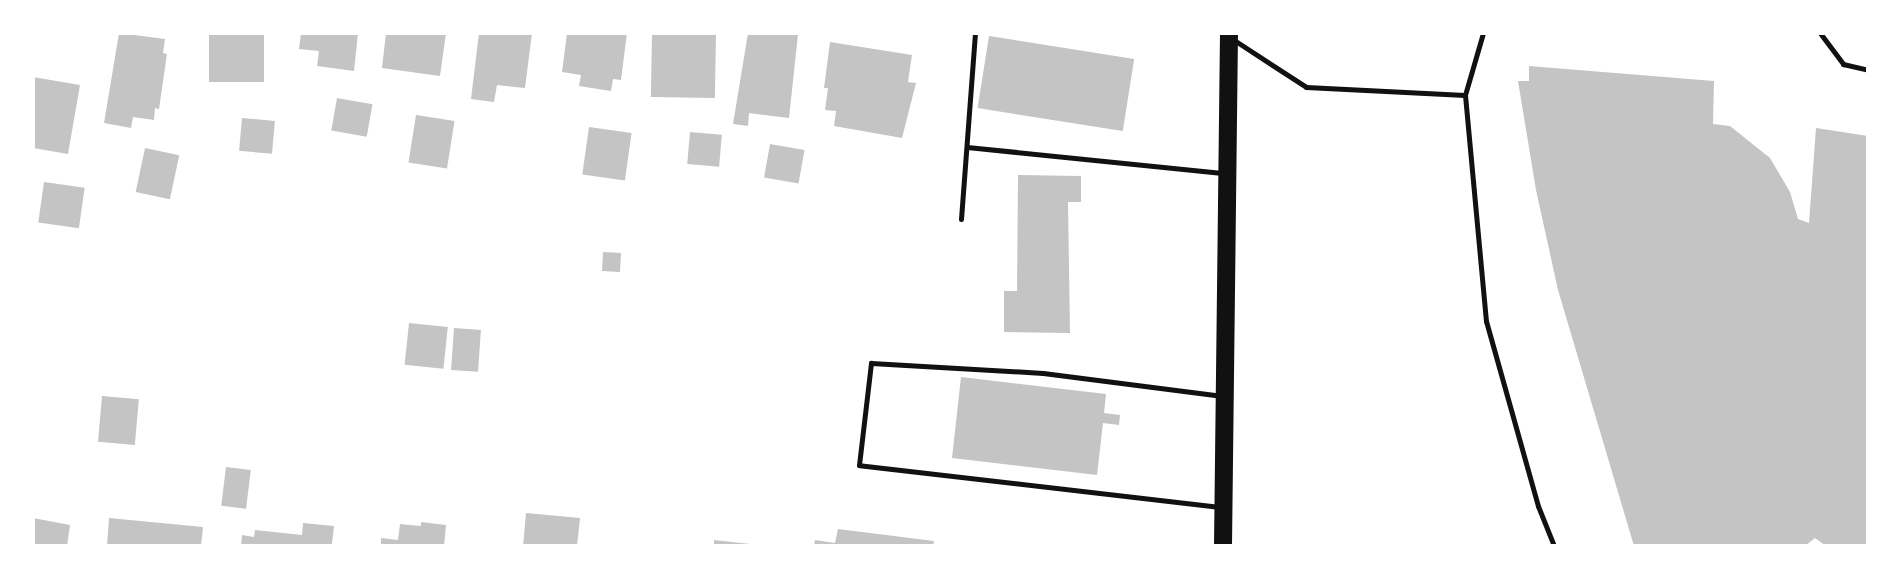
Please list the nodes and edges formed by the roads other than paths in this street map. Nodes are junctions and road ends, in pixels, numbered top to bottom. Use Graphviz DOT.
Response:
graph roads {
  1 [pos="975,33"];
  2 [pos="1483,33"];
  3 [pos="1820,33"];
  4 [pos="1229,35"];
  5 [pos="1868,70"];
  6 [pos="1465,95"];
  7 [pos="967,147"];
  8 [pos="1226,173"];
  9 [pos="961,219"];
  10 [pos="1224,396"];
  11 [pos="1223,507"];
  12 [pos="1223,546"];
  13 [pos="1554,546"];
  1 -- 7 [label="lane"];
  2 -- 6 [label="lane"];
  3 -- 5 [label="lane"];
  4 -- 6 [label="lane"];
  4 -- 8 [label="main road"];
  6 -- 13 [label="lane"];
  7 -- 8 [label="lane"];
  7 -- 9 [label="lane"];
  8 -- 10 [label="main road"];
  10 -- 11 [label="main road"];
  10 -- 11 [label="lane"];
  11 -- 12 [label="main road"];
}
